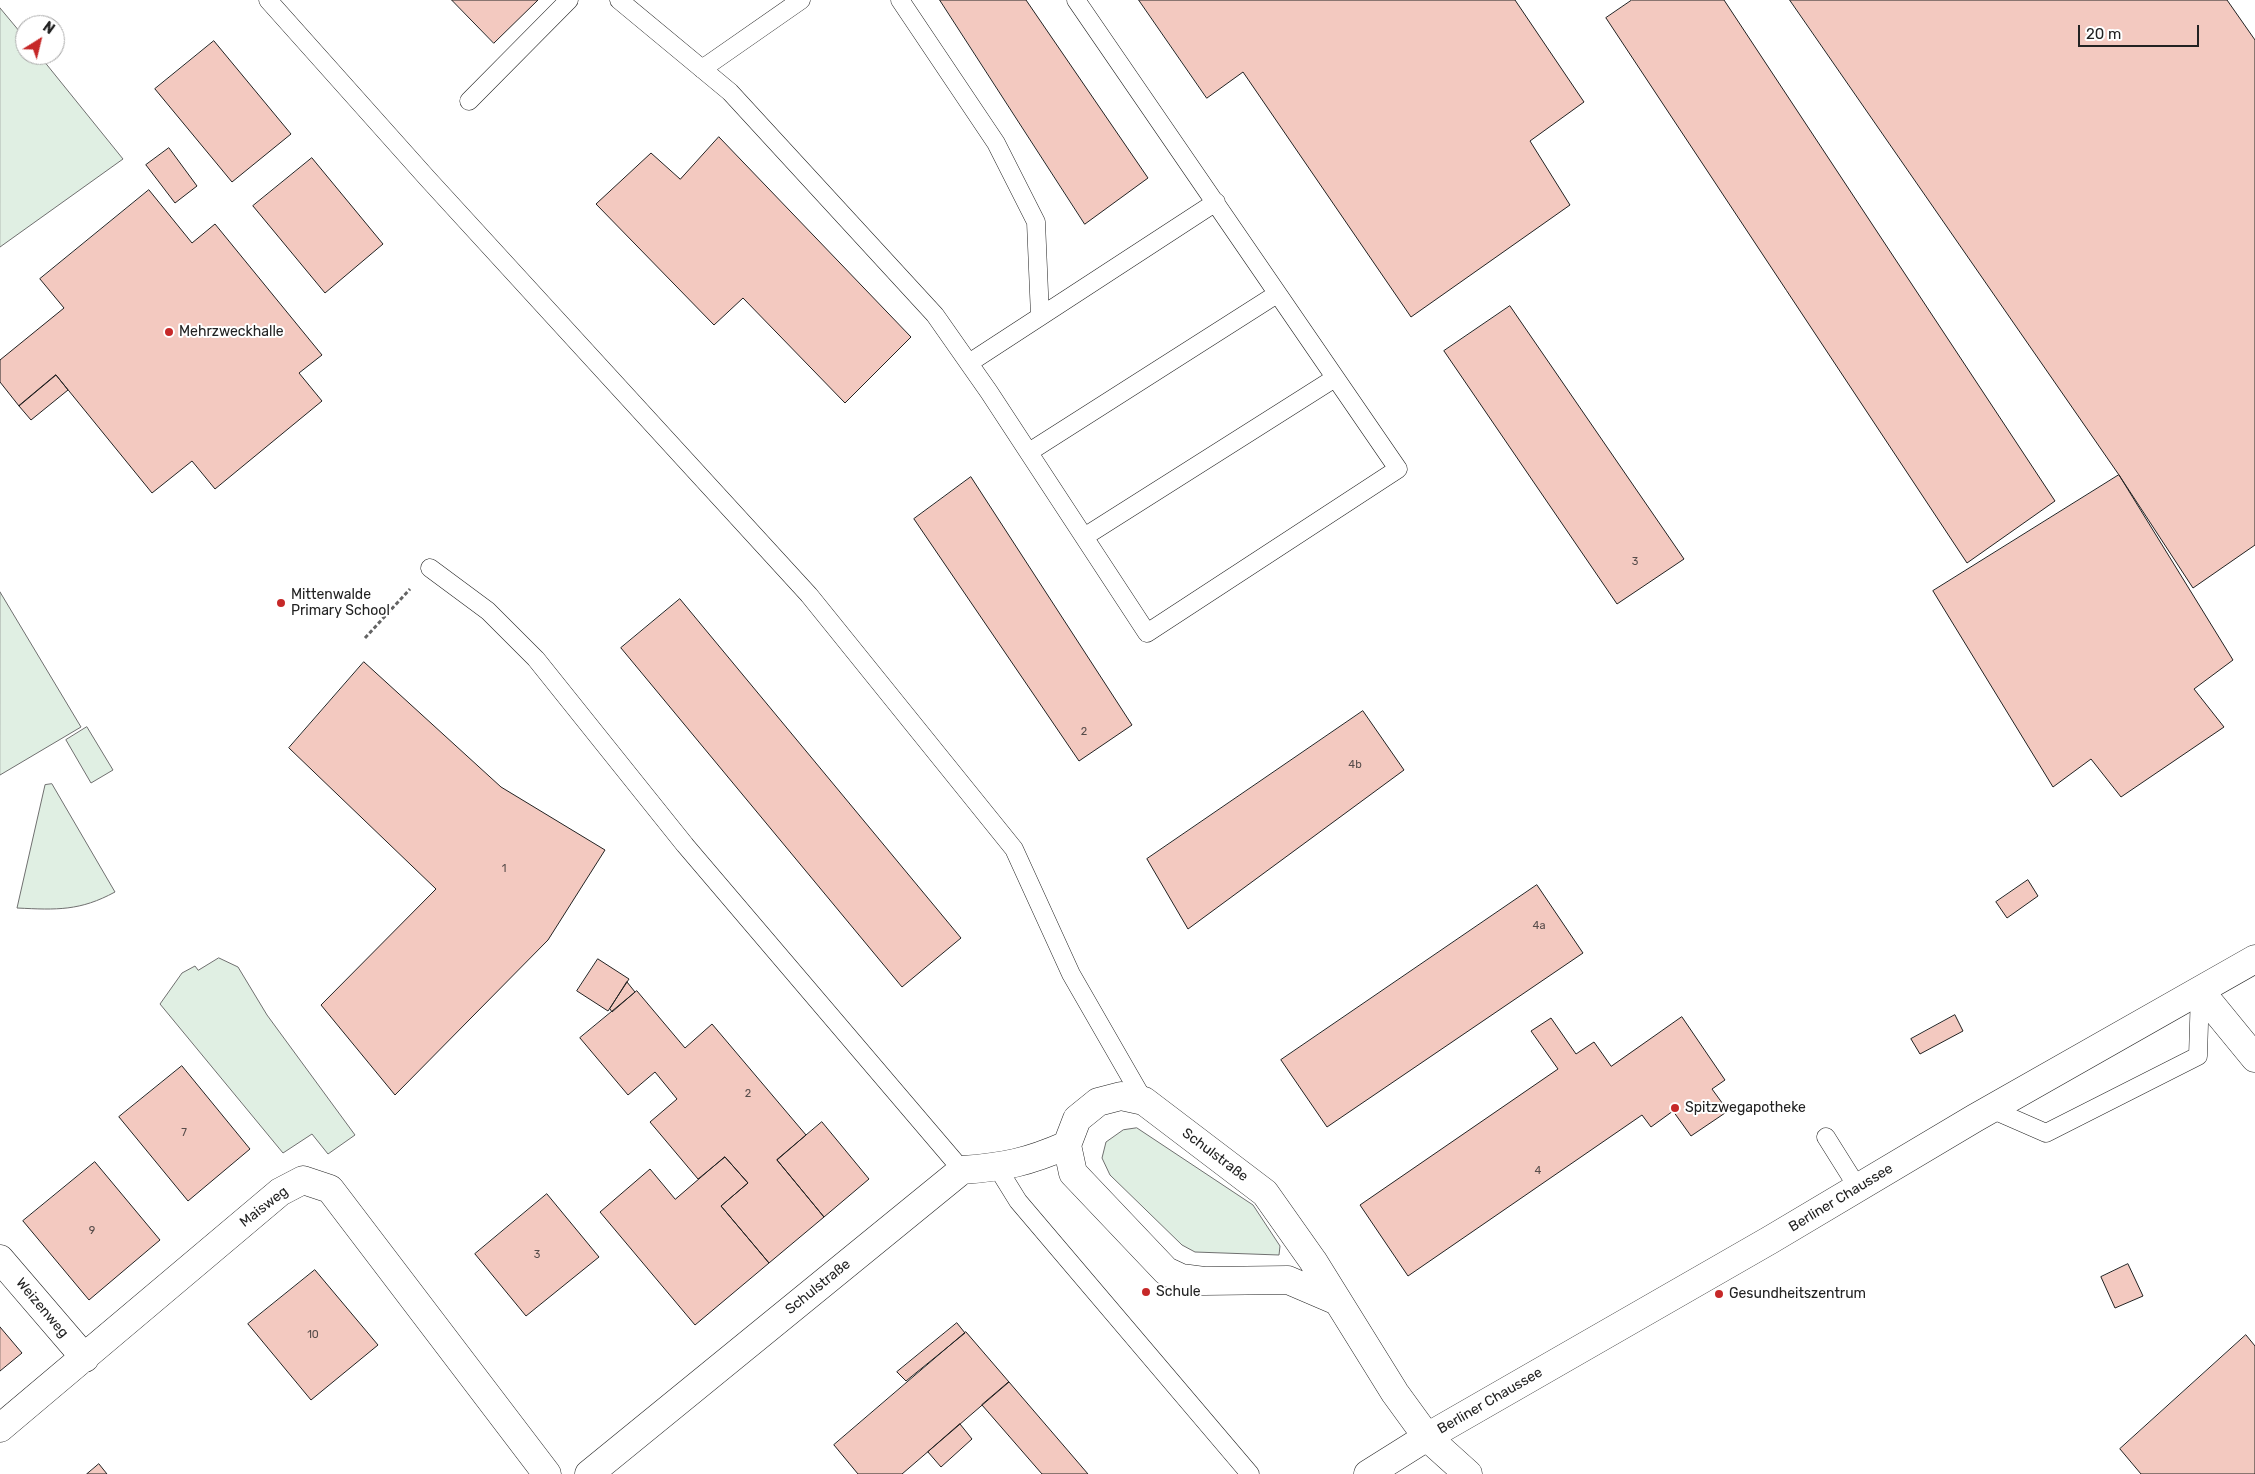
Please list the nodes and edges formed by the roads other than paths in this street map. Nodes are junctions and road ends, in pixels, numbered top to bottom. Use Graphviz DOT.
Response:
graph roads {
  1 [pos="268,0"];
  2 [pos="569,0"];
  3 [pos="619,0"];
  4 [pos="801,0"];
  5 [pos="900,0"];
  6 [pos="1076,0"];
  7 [pos="702,69"];
  8 [pos="469,101"];
  9 [pos="1216,202"];
  10 [pos="1277,294"];
  11 [pos="1040,316"];
  12 [pos="969,363"];
  13 [pos="1335,378"];
  14 [pos="1029,452"];
  15 [pos="1084,537"];
  16 [pos="430,568"];
  17 [pos="2255,958"];
  18 [pos="2200,991"];
  19 [pos="2255,1058"];
  20 [pos="1144,1101"];
  21 [pos="1992,1109"];
  22 [pos="1826,1137"];
  23 [pos="1067,1145"];
  24 [pos="997,1167"];
  25 [pos="962,1170"];
  26 [pos="1858,1188"];
  27 [pos="0,1259"];
  28 [pos="1337,1301"];
  29 [pos="85,1358"];
  30 [pos="0,1428"];
  31 [pos="1427,1437"];
  32 [pos="547,1474"];
  33 [pos="589,1474"];
  34 [pos="1250,1474"];
  35 [pos="1368,1474"];
  36 [pos="1468,1474"];
  1 -- 20 [label="lane"];
  2 -- 8 [label="lane"];
  3 -- 7 [label="lane"];
  4 -- 7 [label="lane"];
  5 -- 11 [label="lane"];
  6 -- 9 [label="lane"];
  7 -- 12 [label="lane"];
  9 -- 10 [label="lane"];
  9 -- 11 [label="lane"];
  10 -- 13 [label="lane"];
  10 -- 14 [label="lane"];
  11 -- 12 [label="lane"];
  12 -- 14 [label="lane"];
  13 -- 15 [label="lane"];
  13 -- 15 [label="lane"];
  14 -- 15 [label="lane"];
  16 -- 25 [label="lane"];
  17 -- 18 [label="street, Berliner Chaussee"];
  18 -- 19 [label="street"];
  18 -- 21 [label="street, Berliner Chaussee"];
  18 -- 21 [label="lane"];
  20 -- 23 [label="street, Schulstraße"];
  20 -- 28 [label="street, Schulstraße"];
  21 -- 26 [label="street, Berliner Chaussee"];
  22 -- 26 [label="lane"];
  23 -- 24 [label="street"];
  23 -- 28 [label="street"];
  24 -- 25 [label="street"];
  24 -- 34 [label="lane"];
  25 -- 33 [label="street, Schulstraße"];
  26 -- 31 [label="street, Berliner Chaussee"];
  27 -- 29 [label="street, Weizenweg"];
  28 -- 31 [label="street, Schulstraße"];
  29 -- 30 [label="street, Maisweg"];
  29 -- 32 [label="street, Maisweg"];
  31 -- 35 [label="street, Berliner Chaussee"];
  31 -- 36 [label="street, Schulstraße"];
}
